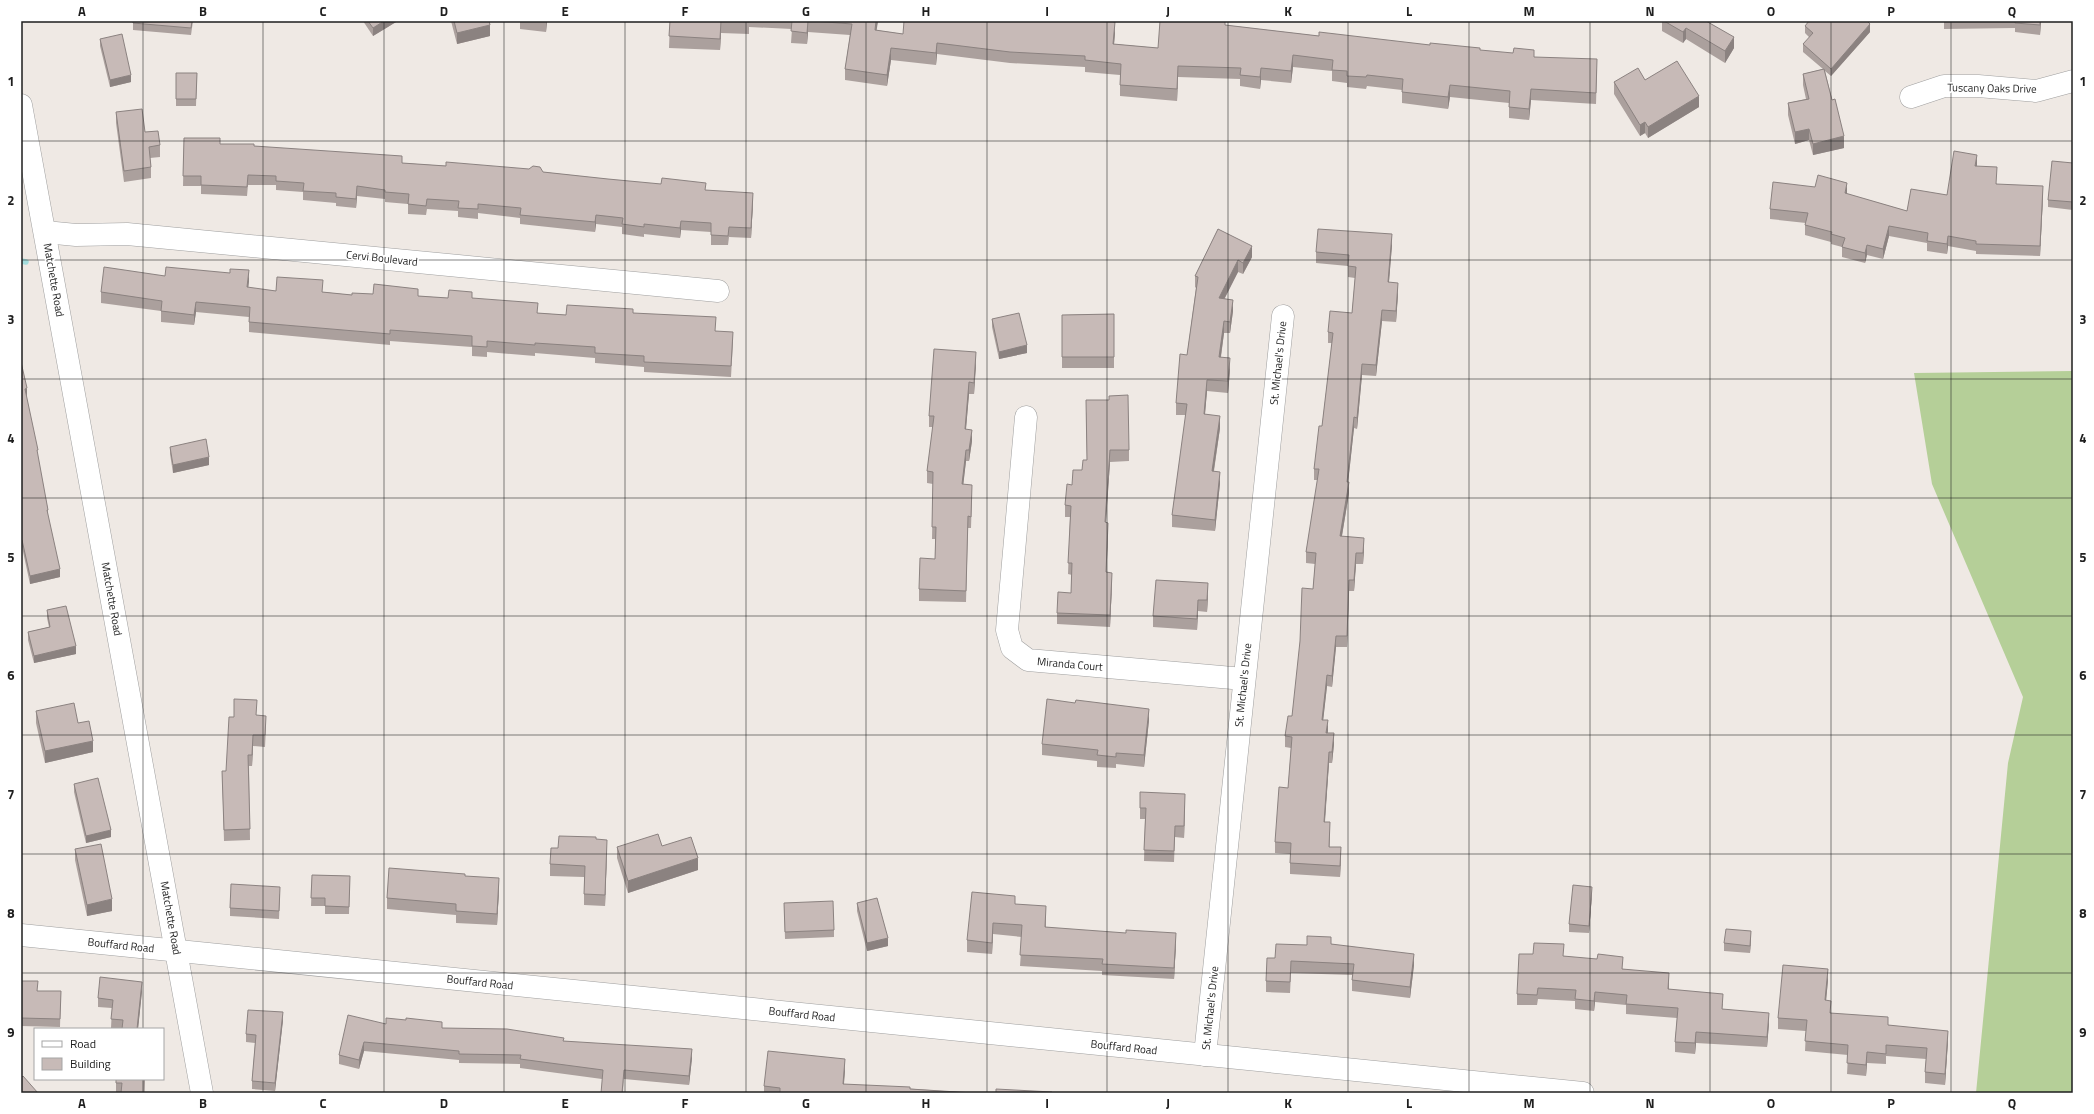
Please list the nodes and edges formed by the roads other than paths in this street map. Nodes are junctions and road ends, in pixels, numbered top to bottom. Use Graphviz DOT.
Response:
graph roads {
  1 [pos="2073,81"];
  2 [pos="1911,97"];
  3 [pos="21,105"];
  4 [pos="45,232"];
  5 [pos="718,291"];
  6 [pos="1283,316"];
  7 [pos="1026,417"];
  8 [pos="1244,678"];
  9 [pos="21,935"];
  10 [pos="177,951"];
  11 [pos="1205,1055"];
  12 [pos="202,1093"];
  13 [pos="1583,1093"];
  1 -- 2 [label="street, Tuscany Oaks Drive"];
  3 -- 4 [label="street, Matchette Road"];
  4 -- 5 [label="street, Cervi Boulevard"];
  4 -- 10 [label="street, Matchette Road"];
  6 -- 8 [label="street, St. Michael's Drive"];
  7 -- 8 [label="street, Miranda Court"];
  8 -- 11 [label="street, St. Michael's Drive"];
  9 -- 10 [label="street, Bouffard Road"];
  10 -- 11 [label="street, Bouffard Road"];
  10 -- 12 [label="street, Matchette Road"];
  11 -- 13 [label="street, Bouffard Road"];
}
